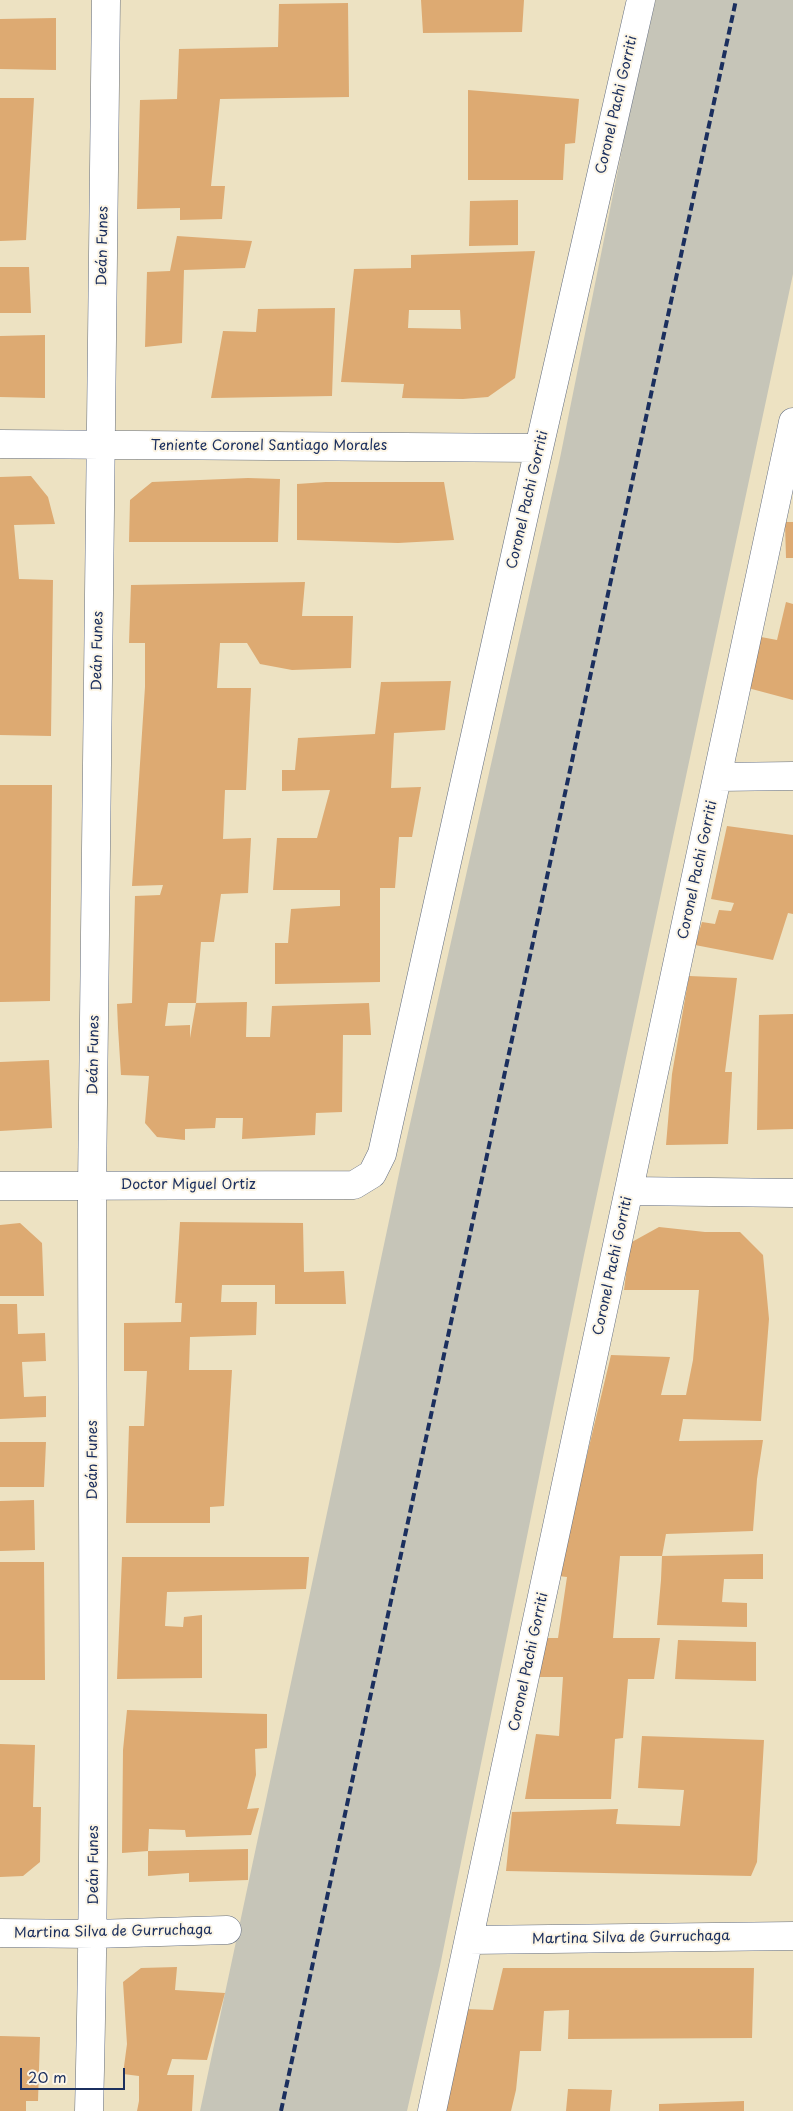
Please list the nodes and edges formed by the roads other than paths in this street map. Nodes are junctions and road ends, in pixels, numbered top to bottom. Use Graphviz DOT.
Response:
graph roads {
  1 [pos="106,0"];
  2 [pos="641,0"];
  3 [pos="793,422"];
  4 [pos="0,444"];
  5 [pos="100,445"];
  6 [pos="539,448"];
  7 [pos="793,776"];
  8 [pos="718,777"];
  9 [pos="372,1174"];
  10 [pos="92,1185"];
  11 [pos="0,1186"];
  12 [pos="629,1191"];
  13 [pos="793,1193"];
  14 [pos="227,1930"];
  15 [pos="0,1933"];
  16 [pos="94,1934"];
  17 [pos="793,1936"];
  18 [pos="469,1940"];
  19 [pos="89,2111"];
  20 [pos="432,2111"];
  1 -- 5 [label="street, Deán Funes"];
  2 -- 6 [label="street, Coronel Pachi Gorriti"];
  3 -- 8 [label="street, Coronel Pachi Gorriti"];
  4 -- 5 [label="street, Teniente Coronel Santiago Morales"];
  5 -- 6 [label="street, Teniente Coronel Santiago Morales"];
  5 -- 10 [label="street, Deán Funes"];
  6 -- 9 [label="street, Coronel Pachi Gorriti"];
  7 -- 8 [label="street"];
  8 -- 12 [label="street, Coronel Pachi Gorriti"];
  9 -- 10 [label="street, Doctor Miguel Ortiz"];
  10 -- 11 [label="street, Doctor Miguel Ortiz"];
  10 -- 16 [label="street, Deán Funes"];
  12 -- 13 [label="street"];
  12 -- 18 [label="street, Coronel Pachi Gorriti"];
  14 -- 16 [label="street, Martina Silva de Gurruchaga"];
  15 -- 16 [label="street, Martina Silva de Gurruchaga"];
  16 -- 19 [label="street, Deán Funes"];
  17 -- 18 [label="street, Martina Silva de Gurruchaga"];
  18 -- 20 [label="street, Coronel Pachi Gorriti"];
}
